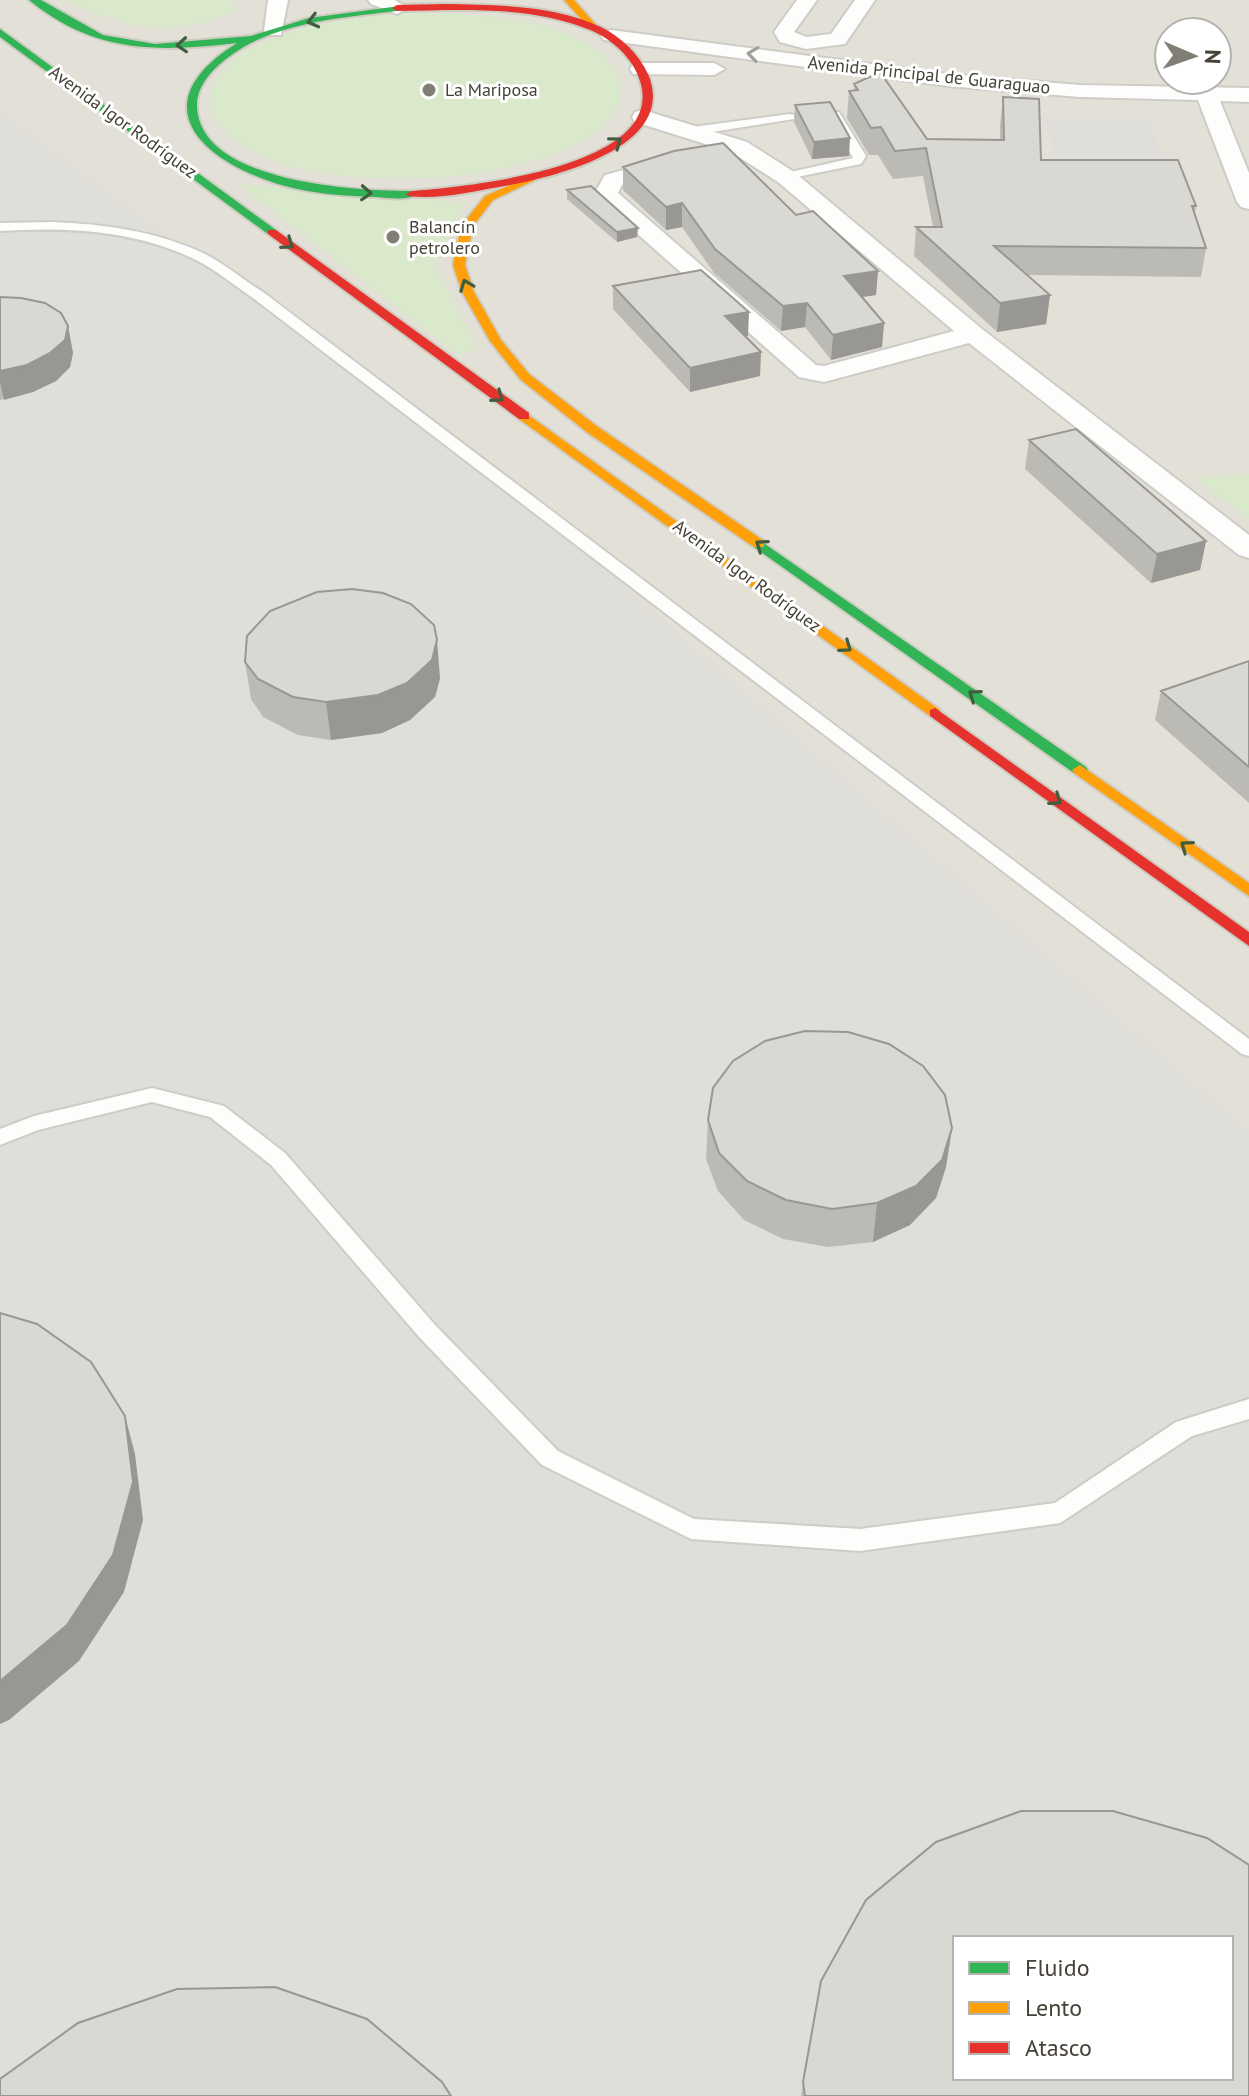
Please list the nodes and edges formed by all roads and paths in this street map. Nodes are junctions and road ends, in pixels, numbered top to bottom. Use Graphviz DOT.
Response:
graph roads {
  1 [pos="34,0"];
  2 [pos="278,0"];
  3 [pos="456,0"];
  4 [pos="569,0"];
  5 [pos="807,0"];
  6 [pos="865,0"];
  7 [pos="388,4"];
  8 [pos="428,7"];
  9 [pos="0,32"];
  10 [pos="602,32"];
  11 [pos="267,34"];
  12 [pos="641,69"];
  13 [pos="889,80"];
  14 [pos="1249,95"];
  15 [pos="1210,102"];
  16 [pos="1249,110"];
  17 [pos="818,113"];
  18 [pos="643,117"];
  19 [pos="790,117"];
  20 [pos="693,131"];
  21 [pos="182,134"];
  22 [pos="739,147"];
  23 [pos="217,152"];
  24 [pos="786,177"];
  25 [pos="530,180"];
  26 [pos="1249,202"];
  27 [pos="246,213"];
  28 [pos="0,227"];
  29 [pos="973,334"];
  30 [pos="1249,549"];
  31 [pos="1249,891"];
  32 [pos="1249,940"];
  33 [pos="1249,1049"];
  34 [pos="0,1137"];
  35 [pos="1249,1409"];
  11 -- 1 [label="main road, one-way"];
  2 -- 11 [label="street"];
  3 -- 8 [label="main road"];
  4 -- 10 [label="main road"];
  5 -- 6 [label="street"];
  7 -- 8 [label="main road"];
  7 -- 11 [label="main road, one-way"];
  8 -- 10 [label="main road"];
  9 -- 27 [label="main road, Avenida Igor Rodríguez"];
  10 -- 12 [label="main road"];
  13 -- 10 [label="street, Avenida Principal de Guaraguao, one-way"];
  11 -- 23 [label="main road"];
  12 -- 13 [label="street, Avenida Principal de Guaraguao"];
  12 -- 18 [label="main road"];
  13 -- 15 [label="street, Avenida Principal de Guaraguao"];
  14 -- 15 [label="street, Avenida Principal de Guaraguao"];
  15 -- 16 [label="street, Avenida Principal de Guaraguao"];
  15 -- 26 [label="street"];
  17 -- 24 [label="lane"];
  18 -- 20 [label="street"];
  25 -- 18 [label="main road, one-way"];
  19 -- 20 [label="lane"];
  20 -- 22 [label="street"];
  21 -- 23 [label="main road"];
  22 -- 24 [label="street"];
  22 -- 29 [label="street"];
  23 -- 25 [label="main road, one-way"];
  23 -- 27 [label="main road, Avenida Igor Rodríguez"];
  24 -- 29 [label="street"];
  31 -- 25 [label="main road, Avenida Igor Rodríguez, one-way"];
  27 -- 32 [label="main road, Avenida Igor Rodríguez, one-way"];
  28 -- 33 [label="lane"];
  29 -- 30 [label="street"];
  34 -- 35 [label="lane"];
}
